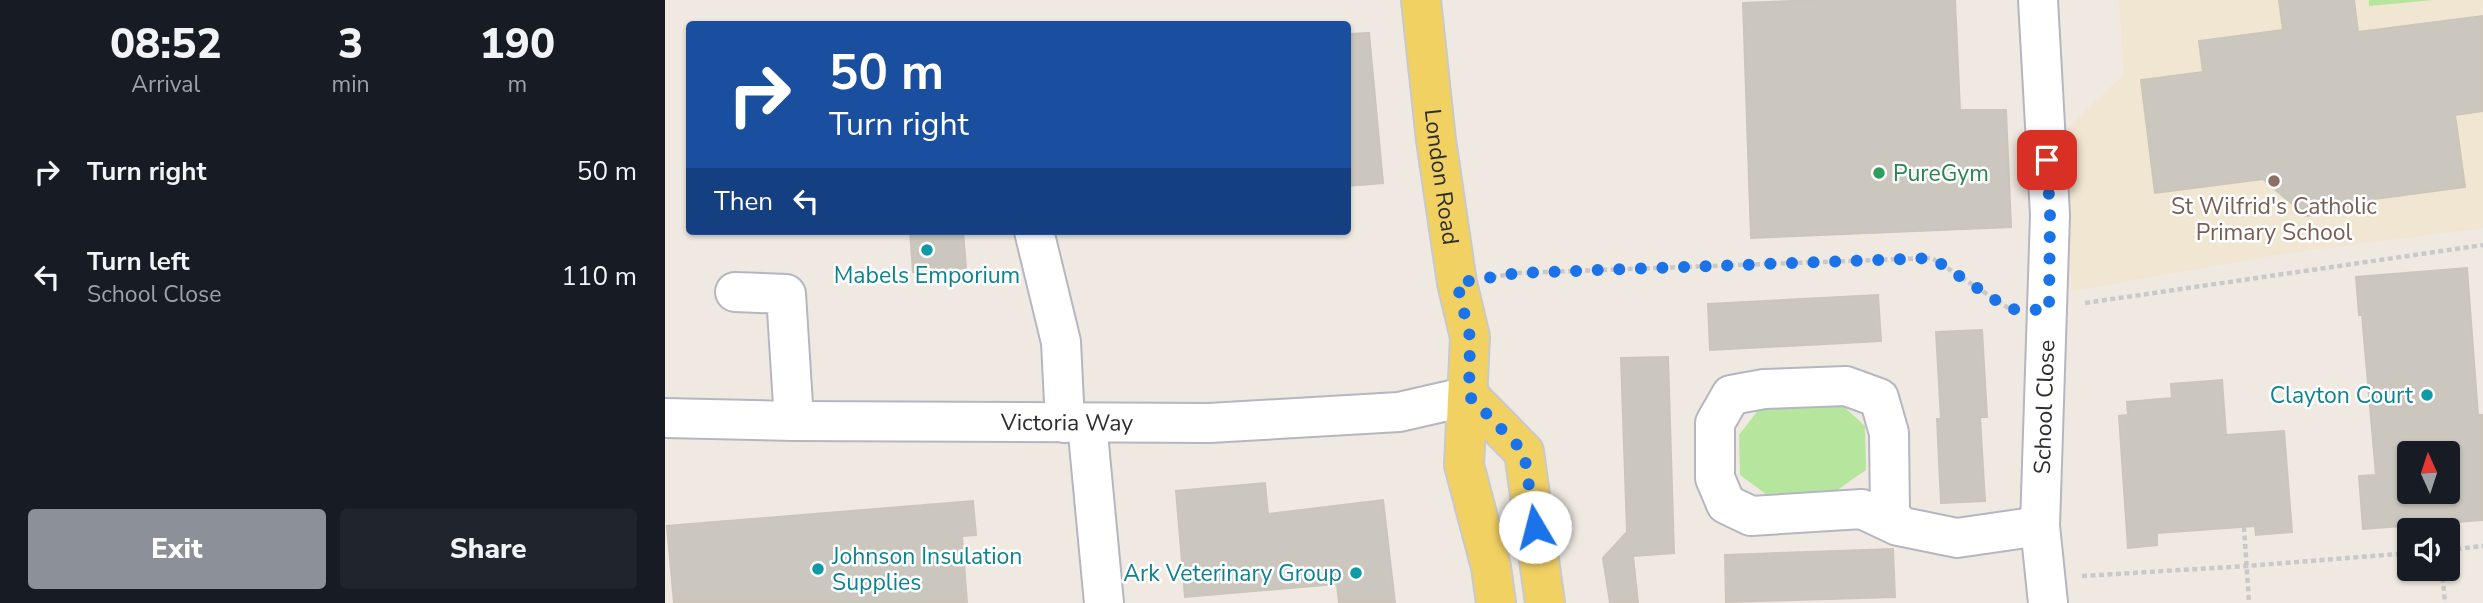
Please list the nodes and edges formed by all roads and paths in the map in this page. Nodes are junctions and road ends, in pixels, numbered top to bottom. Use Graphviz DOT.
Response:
graph roads {
  1 [pos="1421,0"];
  2 [pos="2038,0"];
  3 [pos="1035,235"];
  4 [pos="2483,245"];
  5 [pos="1457,283"];
  6 [pos="736,292"];
  7 [pos="2049,310"];
  8 [pos="1469,396"];
  9 [pos="665,418"];
  10 [pos="794,421"];
  11 [pos="1076,423"];
  12 [pos="1898,526"];
  13 [pos="2040,526"];
  14 [pos="2244,527"];
  15 [pos="2483,546"];
  16 [pos="2460,549"];
  17 [pos="2397,554"];
  18 [pos="2247,566"];
  19 [pos="2443,581"];
  20 [pos="2047,590"];
  21 [pos="1104,603"];
  22 [pos="1496,603"];
  23 [pos="1545,603"];
  24 [pos="2249,603"];
  25 [pos="2445,603"];
  1 -- 5 [label="main road, London Road"];
  2 -- 7 [label="street, School Close"];
  3 -- 11 [label="street"];
  4 -- 7 [label="path"];
  5 -- 7 [label="path"];
  5 -- 8 [label="main road, London Road"];
  6 -- 10 [label="street"];
  7 -- 13 [label="street, School Close"];
  8 -- 11 [label="street, Victoria Way"];
  8 -- 22 [label="main road, London Road"];
  8 -- 23 [label="main road"];
  9 -- 10 [label="street, Victoria Way"];
  10 -- 11 [label="street, Victoria Way"];
  11 -- 21 [label="street"];
  12 -- 12 [label="street"];
  12 -- 13 [label="street"];
  13 -- 20 [label="street, School Close"];
  14 -- 18 [label="path"];
  15 -- 16 [label="path"];
  17 -- 18 [label="path"];
  18 -- 20 [label="path"];
  18 -- 24 [label="path"];
  19 -- 25 [label="path"];
}
